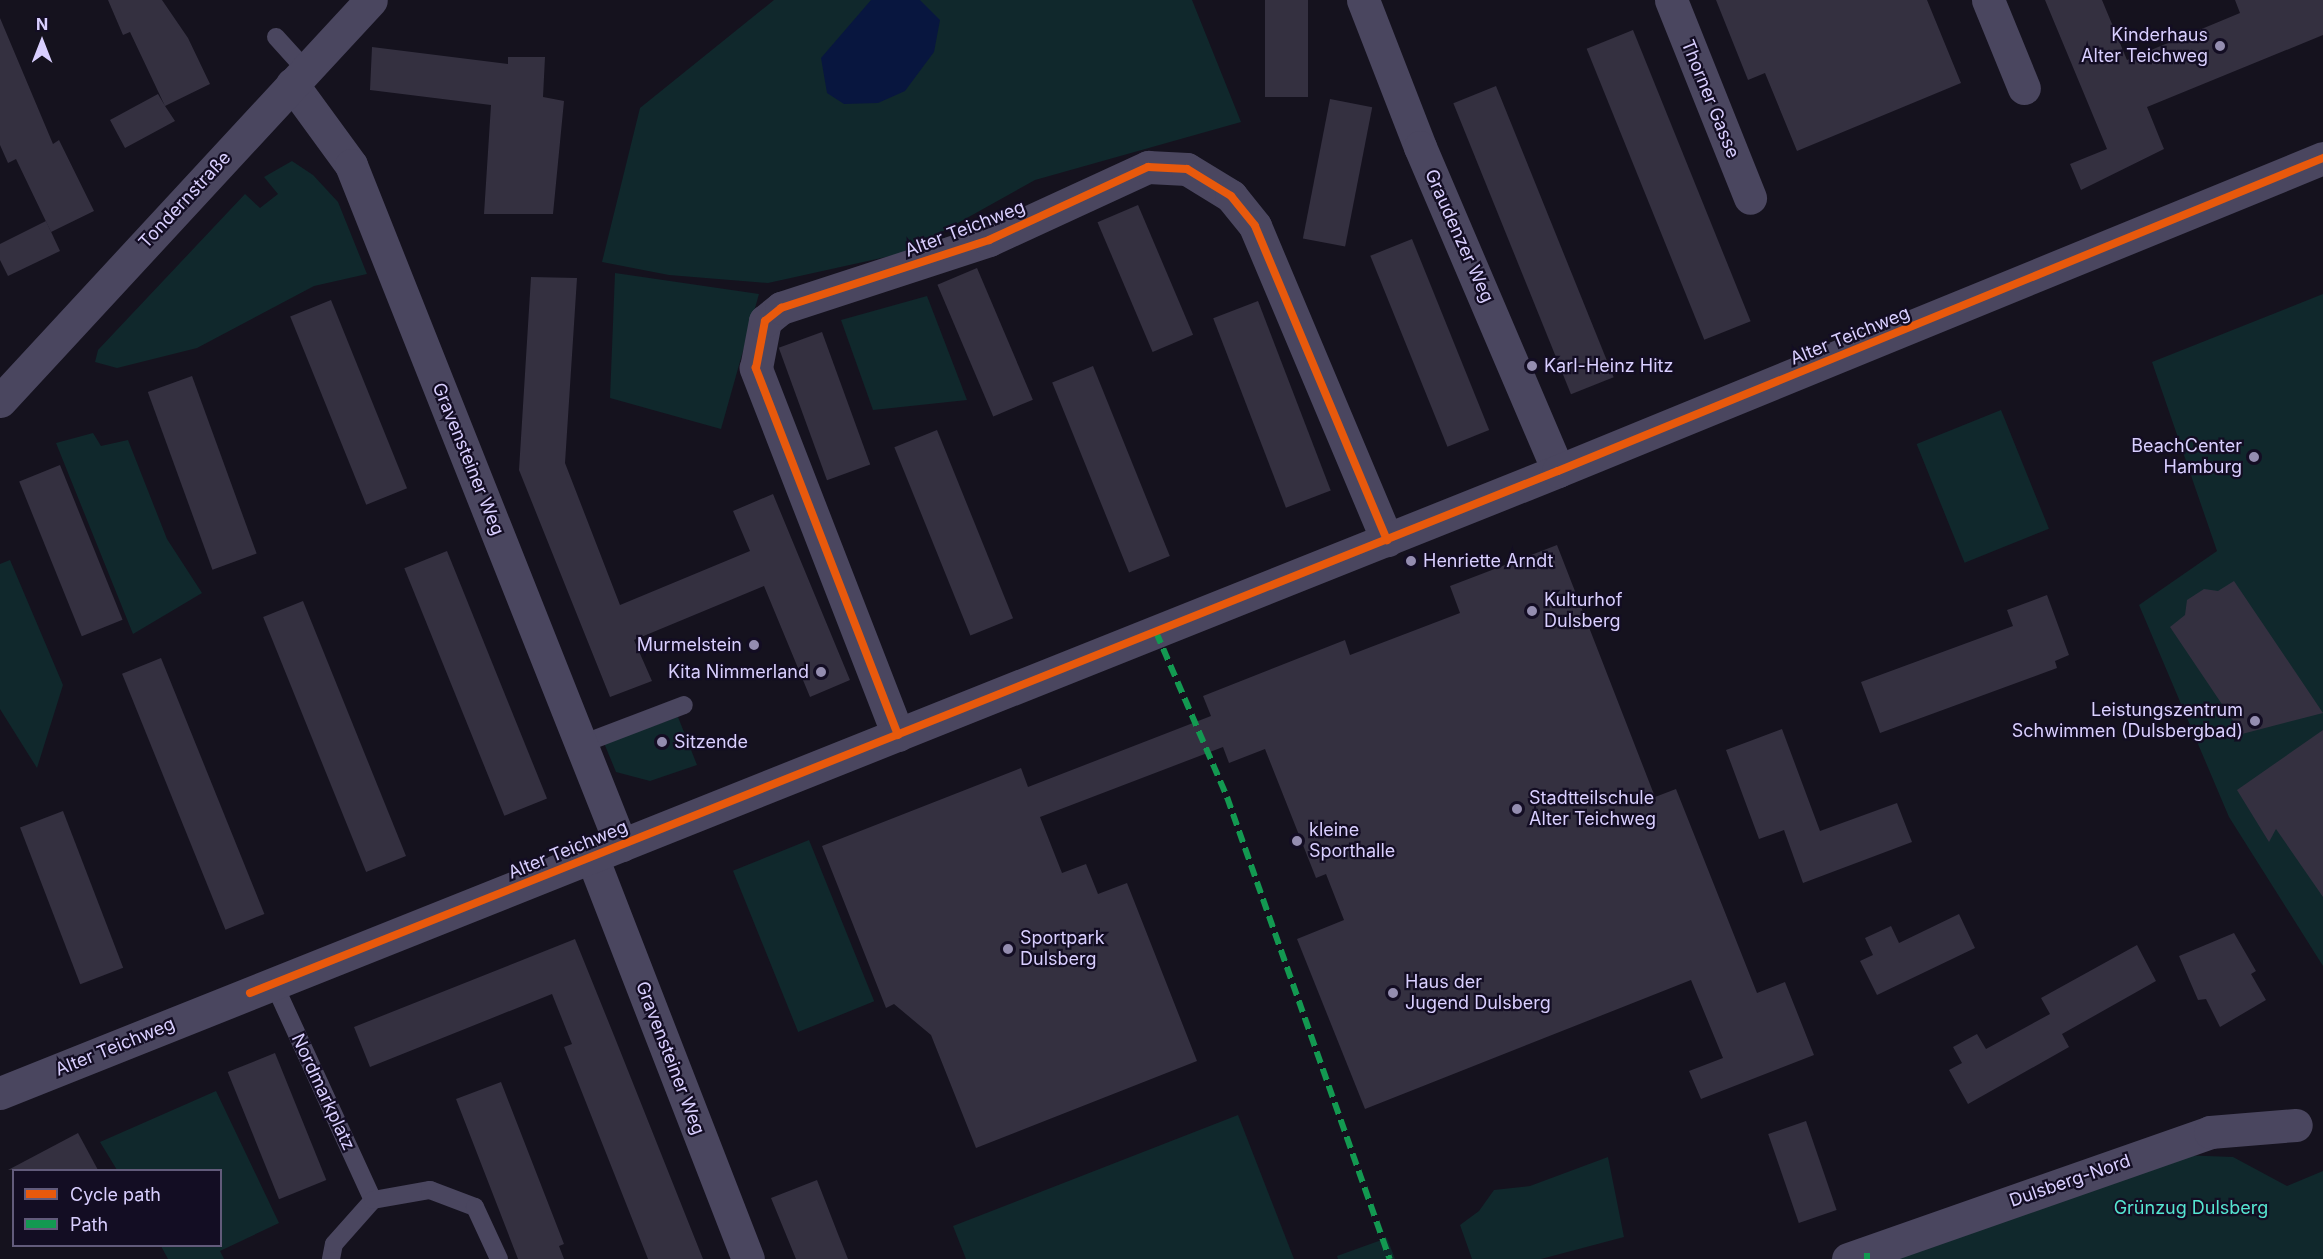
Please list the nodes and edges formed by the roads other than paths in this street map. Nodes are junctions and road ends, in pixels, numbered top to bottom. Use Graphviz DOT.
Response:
graph roads {
  1 [pos="371,0"];
  2 [pos="1363,0"];
  3 [pos="1671,0"];
  4 [pos="1988,0"];
  5 [pos="276,37"];
  6 [pos="298,77"];
  7 [pos="2024,88"];
  8 [pos="2323,158"];
  9 [pos="1750,198"];
  10 [pos="0,401"];
  11 [pos="1558,471"];
  12 [pos="1387,540"];
  13 [pos="684,705"];
  14 [pos="898,735"];
  15 [pos="582,744"];
  16 [pos="607,851"];
  17 [pos="274,984"];
  18 [pos="0,1093"];
  19 [pos="2296,1125"];
  20 [pos="373,1200"];
  21 [pos="331,1259"];
  22 [pos="499,1259"];
  23 [pos="748,1259"];
  24 [pos="1848,1259"];
  1 -- 6 [label="street, Tondernstraße"];
  2 -- 11 [label="street, Graudenzer Weg"];
  3 -- 9 [label="street, Thorner Gasse"];
  4 -- 7 [label="street"];
  5 -- 6 [label="lane"];
  6 -- 10 [label="street, Tondernstraße"];
  6 -- 15 [label="street, Gravensteiner Weg"];
  8 -- 11 [label="street, Alter Teichweg"];
  11 -- 12 [label="street, Alter Teichweg"];
  12 -- 14 [label="street, Alter Teichweg"];
  12 -- 14 [label="street, Alter Teichweg"];
  13 -- 15 [label="lane"];
  14 -- 16 [label="street, Alter Teichweg"];
  15 -- 16 [label="street, Gravensteiner Weg"];
  16 -- 17 [label="street, Alter Teichweg"];
  16 -- 23 [label="street, Gravensteiner Weg"];
  17 -- 18 [label="street, Alter Teichweg"];
  17 -- 20 [label="lane, Nordmarkplatz"];
  19 -- 24 [label="street, Dulsberg-Nord"];
  20 -- 21 [label="lane"];
  20 -- 22 [label="lane"];
}
